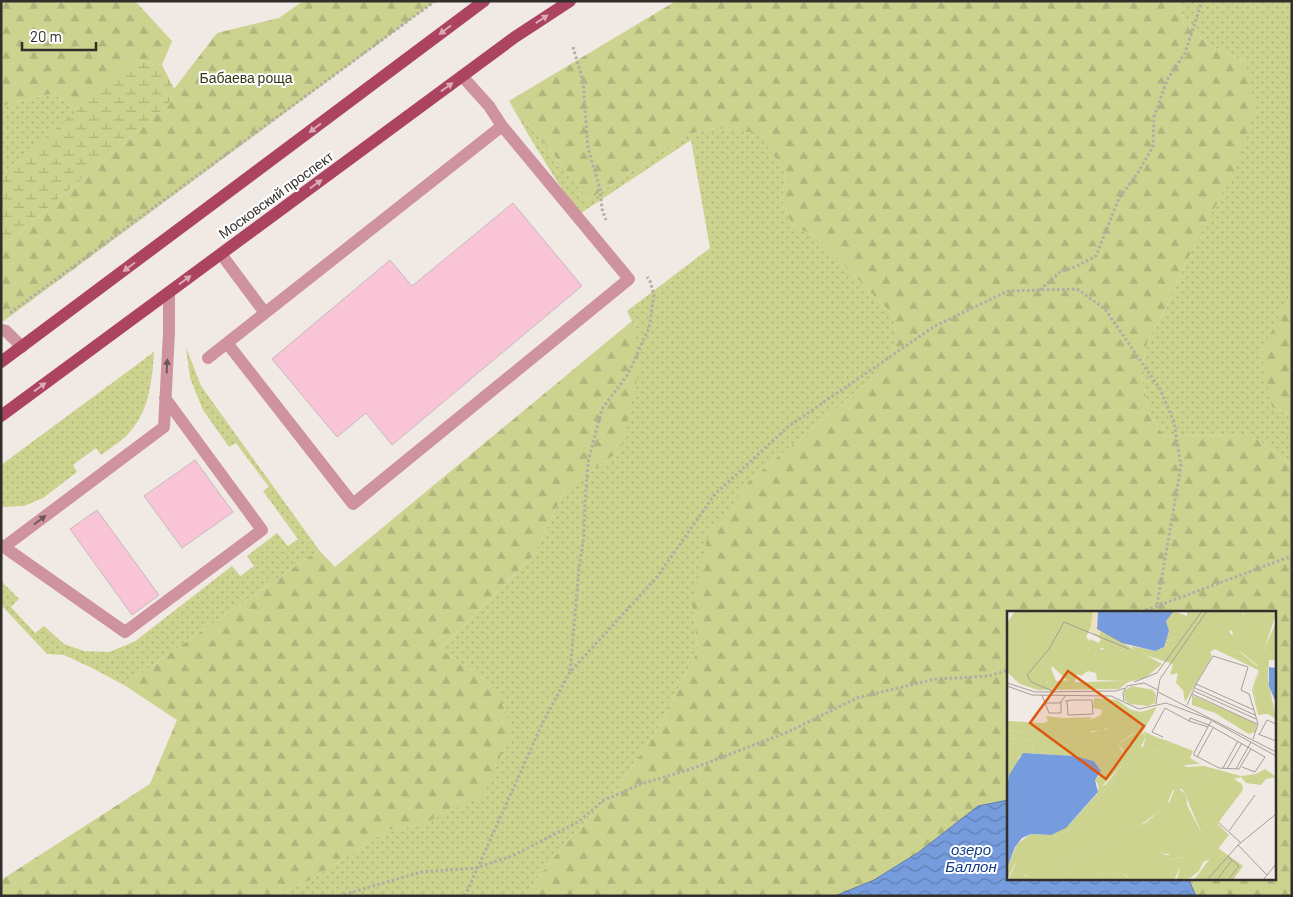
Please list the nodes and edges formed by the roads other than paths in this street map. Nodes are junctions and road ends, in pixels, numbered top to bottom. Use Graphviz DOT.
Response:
graph roads {
  1 [pos="484,1"];
  2 [pos="570,1"];
  3 [pos="462,76"];
  4 [pos="502,126"];
  5 [pos="221,254"];
  6 [pos="169,292"];
  7 [pos="265,312"];
  8 [pos="1,330"];
  9 [pos="227,343"];
  10 [pos="22,347"];
  11 [pos="208,358"];
  12 [pos="1,362"];
  13 [pos="165,398"];
  14 [pos="1,416"];
  15 [pos="3,546"];
  1 -- 10 [label="main road, one-way"];
  3 -- 2 [label="main road, Московский проспект, one-way"];
  3 -- 4 [label="lane"];
  5 -- 3 [label="main road, Московский проспект, one-way"];
  4 -- 7 [label="lane"];
  4 -- 9 [label="lane"];
  6 -- 5 [label="main road, Московский проспект, one-way"];
  5 -- 7 [label="lane"];
  13 -- 6 [label="lane, one-way"];
  14 -- 6 [label="main road, Московский проспект, one-way"];
  7 -- 9 [label="lane"];
  8 -- 10 [label="lane"];
  9 -- 11 [label="lane"];
  10 -- 12 [label="main road"];
  15 -- 13 [label="lane, one-way"];
  13 -- 15 [label="lane"];
}
